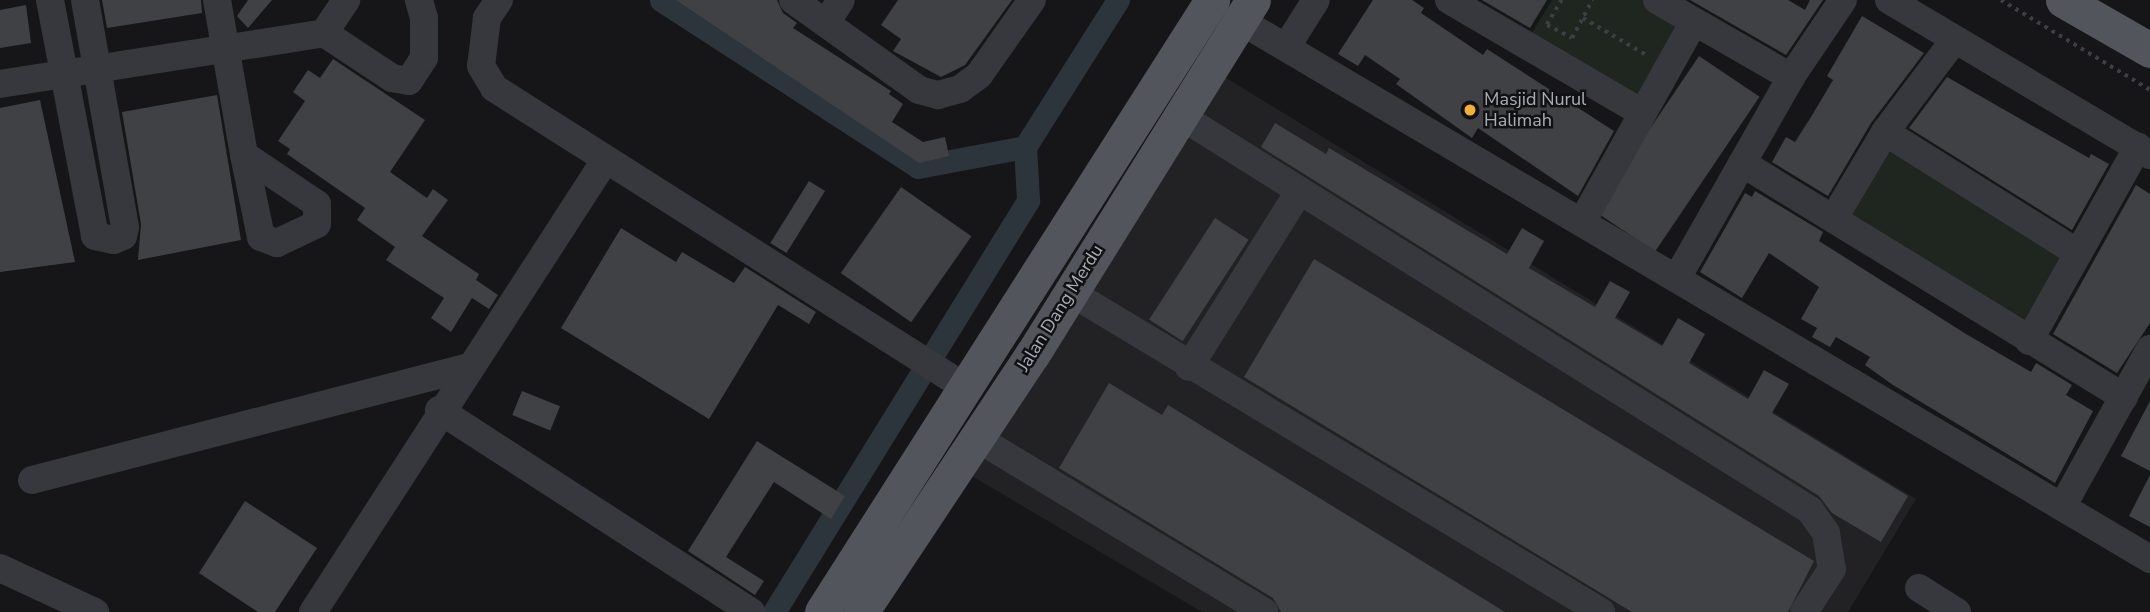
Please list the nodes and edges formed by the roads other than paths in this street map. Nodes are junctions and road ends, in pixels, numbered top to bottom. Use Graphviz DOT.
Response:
graph roads {
  1 [pos="50,0"];
  2 [pos="85,0"];
  3 [pos="217,0"];
  4 [pos="346,0"];
  5 [pos="419,0"];
  6 [pos="499,0"];
  7 [pos="793,0"];
  8 [pos="1032,0"];
  9 [pos="1212,0"];
  10 [pos="1316,0"];
  11 [pos="1450,0"];
  12 [pos="1657,0"];
  13 [pos="1843,0"];
  14 [pos="1889,0"];
  15 [pos="2063,0"];
  16 [pos="1246,10"];
  17 [pos="834,12"];
  18 [pos="1693,23"];
  19 [pos="324,33"];
  20 [pos="1955,39"];
  21 [pos="1287,46"];
  22 [pos="226,47"];
  23 [pos="2150,50"];
  24 [pos="97,69"];
  25 [pos="64,74"];
  26 [pos="1791,77"];
  27 [pos="0,84"];
  28 [pos="1642,113"];
  29 [pos="1180,115"];
  30 [pos="1885,132"];
  31 [pos="2144,151"];
  32 [pos="244,155"];
  33 [pos="604,162"];
  34 [pos="1742,163"];
  35 [pos="1298,193"];
  36 [pos="1835,216"];
  37 [pos="1582,222"];
  38 [pos="2078,253"];
  39 [pos="1677,278"];
  40 [pos="1070,292"];
  41 [pos="2029,341"];
  42 [pos="2150,349"];
  43 [pos="468,367"];
  44 [pos="1189,367"];
  45 [pos="940,373"];
  46 [pos="2124,397"];
  47 [pos="439,410"];
  48 [pos="977,438"];
  49 [pos="32,480"];
  50 [pos="2062,507"];
  51 [pos="2150,559"];
  52 [pos="0,568"];
  53 [pos="1919,588"];
  54 [pos="847,604"];
  55 [pos="91,611"];
  56 [pos="313,612"];
  57 [pos="751,612"];
  58 [pos="1264,612"];
  59 [pos="1601,612"];
  60 [pos="1804,612"];
  61 [pos="1957,612"];
  1 -- 25 [label="street"];
  2 -- 24 [label="street"];
  3 -- 22 [label="street"];
  4 -- 19 [label="street"];
  5 -- 19 [label="street"];
  6 -- 33 [label="street"];
  7 -- 17 [label="street"];
  8 -- 17 [label="street"];
  9 -- 45 [label="main road, Jalan Dang Merdu"];
  10 -- 21 [label="street"];
  11 -- 28 [label="street"];
  12 -- 18 [label="street"];
  13 -- 26 [label="street"];
  14 -- 20 [label="street"];
  15 -- 23 [label="main road"];
  16 -- 21 [label="street"];
  16 -- 29 [label="main road, Jalan Dang Merdu"];
  18 -- 26 [label="street"];
  18 -- 28 [label="street"];
  19 -- 22 [label="street"];
  20 -- 30 [label="street"];
  20 -- 31 [label="street"];
  21 -- 37 [label="street"];
  22 -- 24 [label="street"];
  22 -- 32 [label="street"];
  24 -- 25 [label="street"];
  24 -- 25 [label="street"];
  25 -- 27 [label="street"];
  26 -- 34 [label="street"];
  28 -- 37 [label="street"];
  29 -- 35 [label="street"];
  29 -- 40 [label="main road, Jalan Dang Merdu"];
  30 -- 36 [label="street"];
  30 -- 38 [label="street"];
  31 -- 38 [label="street"];
  33 -- 43 [label="street"];
  33 -- 45 [label="street"];
  34 -- 36 [label="street"];
  34 -- 39 [label="street"];
  35 -- 44 [label="street"];
  35 -- 60 [label="street"];
  36 -- 41 [label="street"];
  37 -- 39 [label="street"];
  38 -- 41 [label="street"];
  39 -- 50 [label="street"];
  40 -- 44 [label="street"];
  40 -- 48 [label="main road, Jalan Dang Merdu"];
  41 -- 46 [label="street"];
  42 -- 46 [label="street"];
  43 -- 47 [label="street"];
  43 -- 49 [label="street"];
  44 -- 59 [label="street"];
  45 -- 54 [label="main road, Jalan Dang Merdu"];
  46 -- 50 [label="street"];
  47 -- 56 [label="street"];
  47 -- 57 [label="street"];
  48 -- 54 [label="main road, Jalan Dang Merdu"];
  48 -- 58 [label="street"];
  50 -- 51 [label="street"];
  52 -- 55 [label="street"];
  53 -- 61 [label="street"];
}
